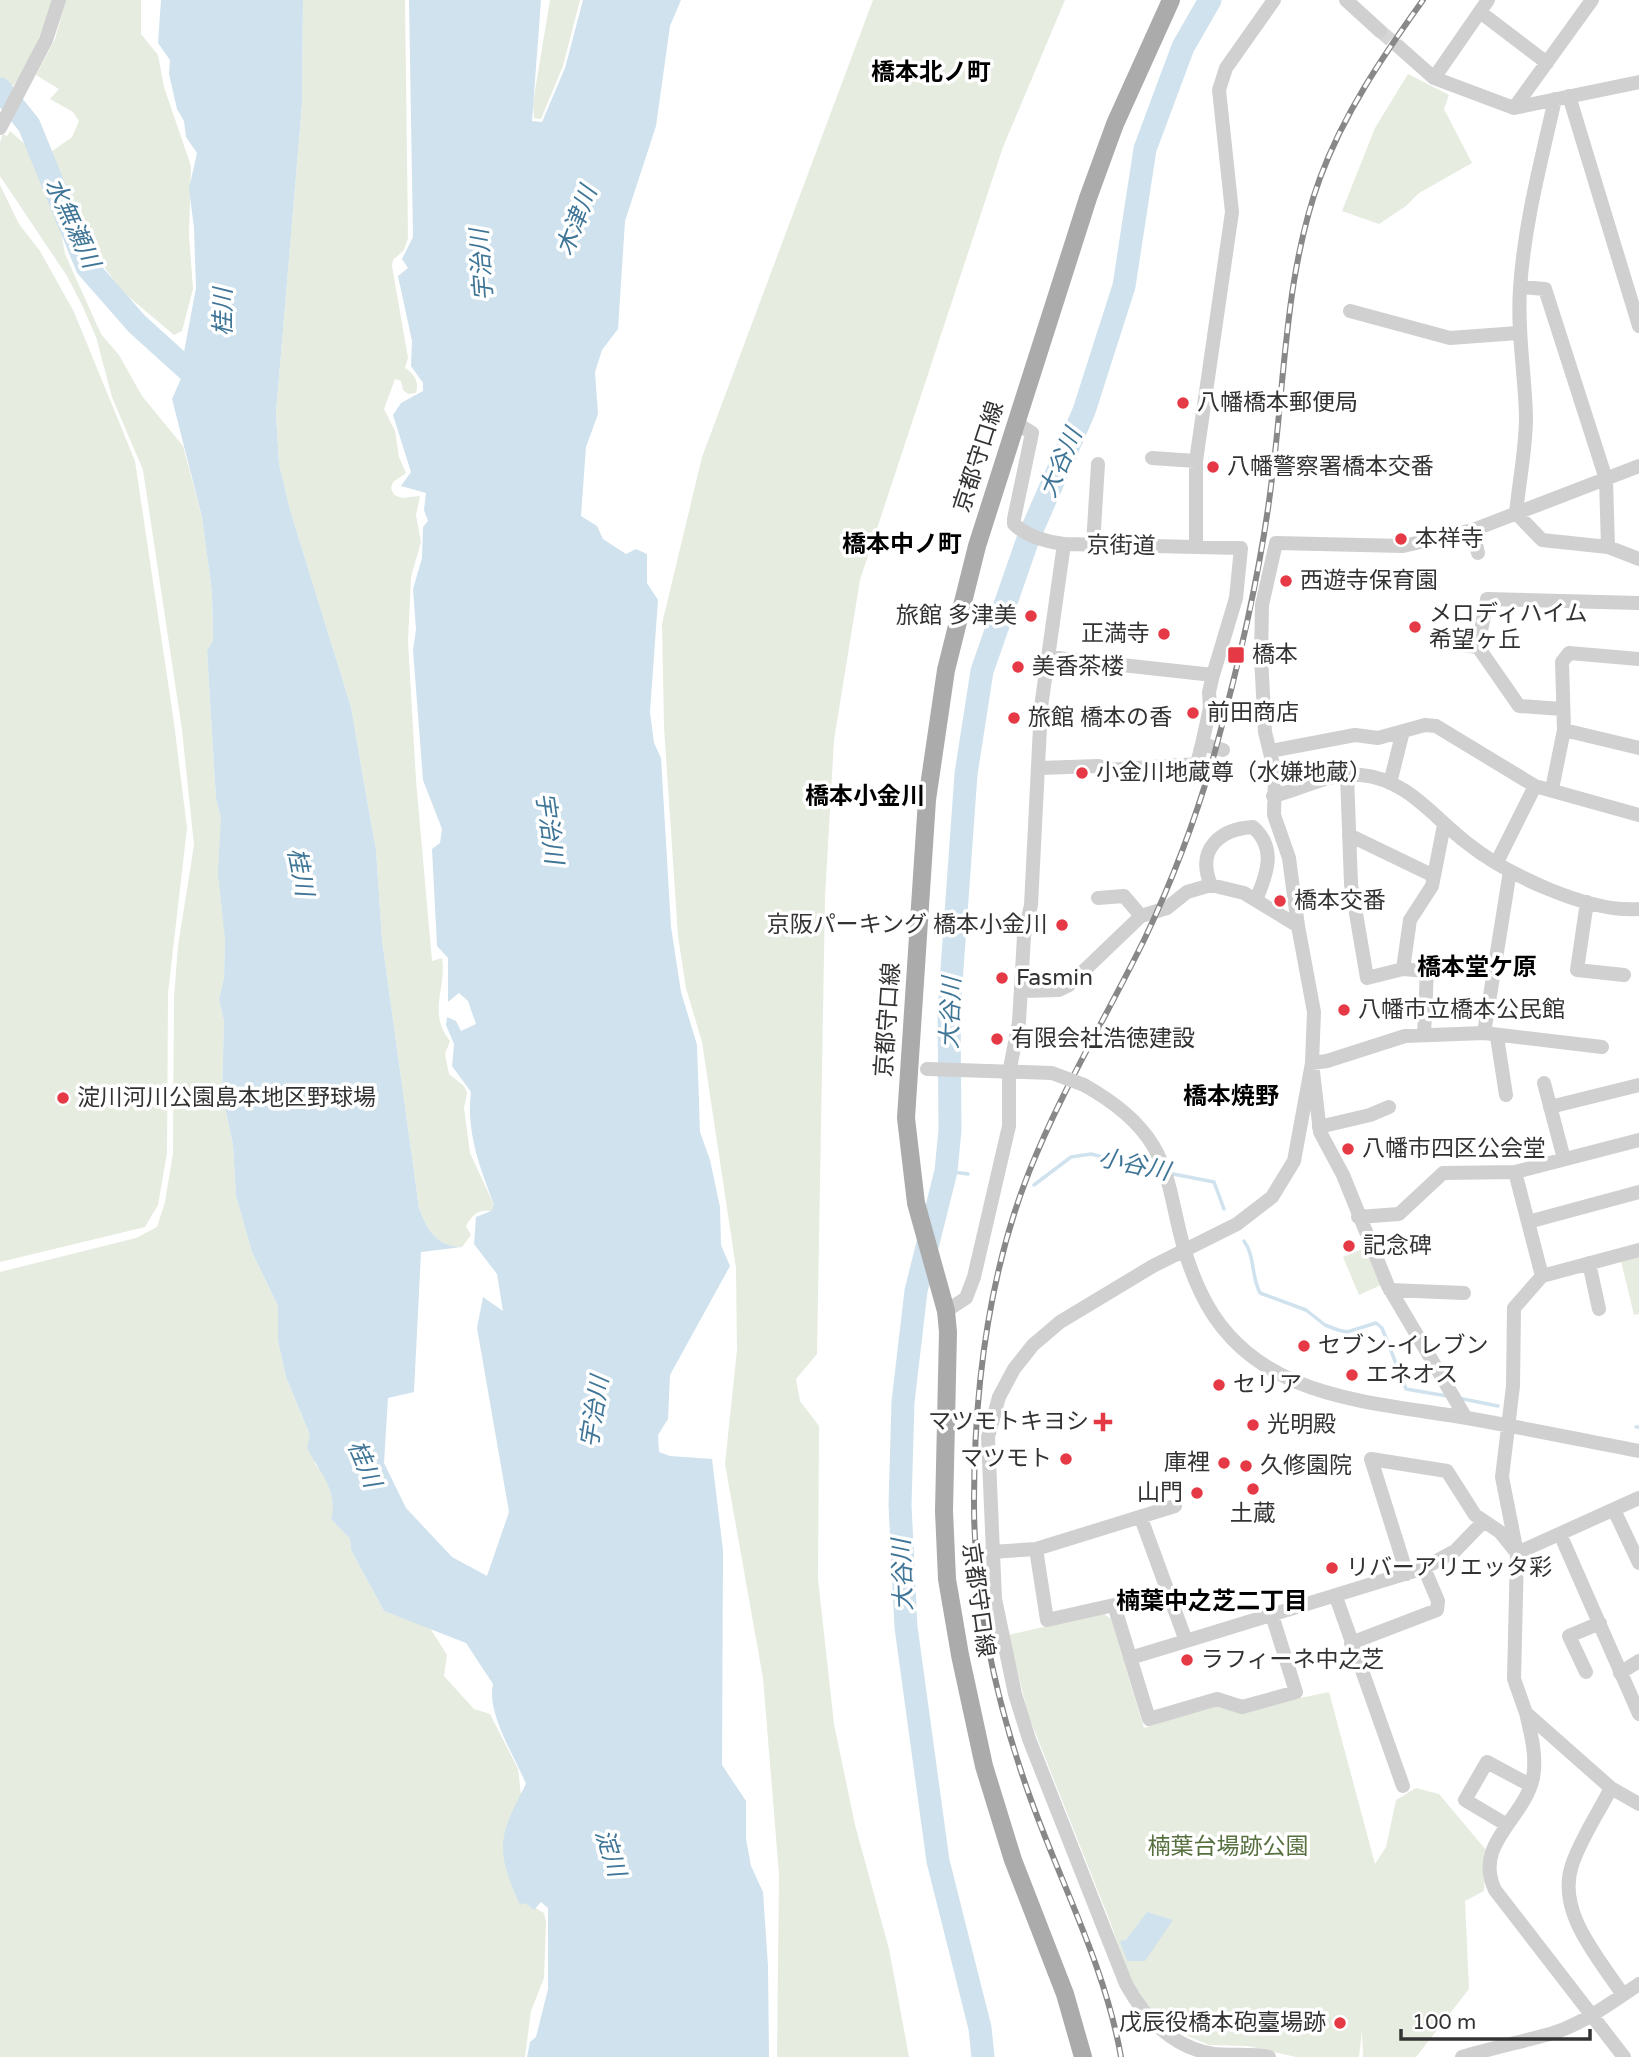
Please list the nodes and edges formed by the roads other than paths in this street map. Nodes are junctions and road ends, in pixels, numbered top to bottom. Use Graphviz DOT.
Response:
graph roads {
  1 [pos="59,0"];
  2 [pos="1171,0"];
  3 [pos="1274,0"];
  4 [pos="1346,0"];
  5 [pos="1584,3"];
  6 [pos="1484,6"];
  7 [pos="1380,31"];
  8 [pos="1399,47"];
  9 [pos="1547,62"];
  10 [pos="1434,78"];
  11 [pos="1639,82"];
  12 [pos="1562,98"];
  13 [pos="1514,108"];
  14 [pos="0,127"];
  15 [pos="1520,287"];
  16 [pos="1350,311"];
  17 [pos="1639,326"];
  18 [pos="1518,333"];
  19 [pos="1016,424"];
  20 [pos="1152,458"];
  21 [pos="1196,461"];
  22 [pos="1098,464"];
  23 [pos="1639,466"];
  24 [pos="1606,479"];
  25 [pos="1516,513"];
  26 [pos="1474,530"];
  27 [pos="1064,544"];
  28 [pos="1093,545"];
  29 [pos="1196,547"];
  30 [pos="1608,547"];
  31 [pos="1478,553"];
  32 [pos="1639,559"];
  33 [pos="1639,603"];
  34 [pos="1453,644"];
  35 [pos="1478,647"];
  36 [pos="1049,657"];
  37 [pos="1639,659"];
  38 [pos="1213,675"];
  39 [pos="1562,709"];
  40 [pos="1563,730"];
  41 [pos="1403,731"];
  42 [pos="1202,744"];
  43 [pos="1639,748"];
  44 [pos="1223,750"];
  45 [pos="1270,751"];
  46 [pos="1039,768"];
  47 [pos="1347,775"];
  48 [pos="1390,783"];
  49 [pos="1535,786"];
  50 [pos="1552,789"];
  51 [pos="1273,796"];
  52 [pos="1639,815"];
  53 [pos="1444,825"];
  54 [pos="1349,835"];
  55 [pos="1497,862"];
  56 [pos="1510,872"];
  57 [pos="1434,876"];
  58 [pos="1211,885"];
  59 [pos="1098,898"];
  60 [pos="1256,900"];
  61 [pos="1587,902"];
  62 [pos="1639,909"];
  63 [pos="1141,916"];
  64 [pos="1298,926"];
  65 [pos="1403,970"];
  66 [pos="1624,975"];
  67 [pos="1022,990"];
  68 [pos="1424,1035"];
  69 [pos="1490,1035"];
  70 [pos="1602,1047"];
  71 [pos="1312,1063"];
  72 [pos="919,1069"];
  73 [pos="1544,1083"];
  74 [pos="1639,1085"];
  75 [pos="1506,1096"];
  76 [pos="1389,1107"];
  77 [pos="1550,1107"];
  78 [pos="1320,1126"];
  79 [pos="1639,1140"];
  80 [pos="1564,1160"];
  81 [pos="1515,1172"];
  82 [pos="1639,1192"];
  83 [pos="1358,1217"];
  84 [pos="1528,1222"];
  85 [pos="1639,1250"];
  86 [pos="1185,1251"];
  87 [pos="1589,1263"];
  88 [pos="1542,1276"];
  89 [pos="1390,1290"];
  90 [pos="1464,1293"];
  91 [pos="1600,1309"];
  92 [pos="946,1311"];
  93 [pos="1466,1418"];
  94 [pos="1509,1426"];
  95 [pos="1639,1451"];
  96 [pos="1639,1498"];
  97 [pos="1175,1506"];
  98 [pos="1614,1510"];
  99 [pos="1141,1518"];
  100 [pos="1484,1521"];
  101 [pos="1560,1534"];
  102 [pos="1036,1549"];
  103 [pos="991,1552"];
  104 [pos="1517,1553"];
  105 [pos="1639,1563"];
  106 [pos="1424,1568"];
  107 [pos="1407,1574"];
  108 [pos="1336,1597"];
  109 [pos="1272,1615"];
  110 [pos="1600,1623"];
  111 [pos="1186,1642"];
  112 [pos="1351,1643"];
  113 [pos="1130,1658"];
  114 [pos="1639,1661"];
  115 [pos="1586,1672"];
  116 [pos="1620,1673"];
  117 [pos="1526,1713"];
  118 [pos="1639,1714"];
  119 [pos="1530,1785"];
  120 [pos="1403,1786"];
  121 [pos="1611,1788"];
  122 [pos="1639,1804"];
  123 [pos="1507,1825"];
  124 [pos="1639,1984"];
  125 [pos="1623,1995"];
  126 [pos="1593,2015"];
  127 [pos="1212,2055"];
  128 [pos="1083,2057"];
  129 [pos="1269,2057"];
  130 [pos="1462,2057"];
  131 [pos="1624,2057"];
  1 -- 14 [label="street"];
  2 -- 19 [label="main road, 京都守口線"];
  3 -- 21 [label="street"];
  4 -- 7 [label="street"];
  5 -- 9 [label="street"];
  6 -- 9 [label="street"];
  6 -- 10 [label="street"];
  8 -- 10 [label="street"];
  9 -- 13 [label="street"];
  10 -- 13 [label="street"];
  11 -- 12 [label="street"];
  12 -- 13 [label="street"];
  12 -- 15 [label="street"];
  12 -- 17 [label="street"];
  15 -- 18 [label="street"];
  15 -- 24 [label="street"];
  16 -- 18 [label="street"];
  18 -- 25 [label="street"];
  19 -- 27 [label="street"];
  19 -- 72 [label="main road, 京都守口線"];
  20 -- 21 [label="street"];
  21 -- 29 [label="street"];
  22 -- 28 [label="street"];
  23 -- 24 [label="street"];
  24 -- 25 [label="street"];
  24 -- 30 [label="street"];
  25 -- 26 [label="street"];
  25 -- 30 [label="street"];
  26 -- 31 [label="street"];
  26 -- 45 [label="street"];
  27 -- 28 [label="street, 京街道"];
  27 -- 36 [label="street, 京街道"];
  28 -- 29 [label="street, 京街道"];
  29 -- 38 [label="street, 京街道"];
  30 -- 32 [label="street"];
  33 -- 35 [label="street"];
  34 -- 35 [label="street"];
  35 -- 39 [label="street"];
  36 -- 38 [label="street"];
  36 -- 46 [label="street, 京街道"];
  37 -- 39 [label="street"];
  38 -- 42 [label="street"];
  39 -- 40 [label="street"];
  40 -- 43 [label="street"];
  40 -- 50 [label="street"];
  41 -- 45 [label="street"];
  41 -- 48 [label="street"];
  41 -- 49 [label="street"];
  42 -- 44 [label="street"];
  42 -- 46 [label="street"];
  45 -- 51 [label="street"];
  46 -- 67 [label="street, 京街道"];
  47 -- 48 [label="street"];
  47 -- 51 [label="street"];
  47 -- 54 [label="street"];
  48 -- 53 [label="street"];
  49 -- 50 [label="street"];
  49 -- 55 [label="street"];
  50 -- 52 [label="street"];
  51 -- 64 [label="street"];
  53 -- 55 [label="street"];
  53 -- 57 [label="street"];
  54 -- 57 [label="street"];
  54 -- 65 [label="street"];
  55 -- 56 [label="street"];
  56 -- 61 [label="street"];
  56 -- 69 [label="street"];
  57 -- 65 [label="street"];
  58 -- 60 [label="street"];
  58 -- 60 [label="street"];
  58 -- 63 [label="street"];
  59 -- 63 [label="street"];
  60 -- 64 [label="street"];
  61 -- 62 [label="street"];
  61 -- 66 [label="street"];
  63 -- 67 [label="street"];
  64 -- 71 [label="street"];
  65 -- 68 [label="street"];
  67 -- 92 [label="street, 京街道"];
  68 -- 69 [label="street"];
  68 -- 71 [label="street"];
  69 -- 70 [label="street"];
  69 -- 75 [label="street"];
  71 -- 78 [label="street"];
  71 -- 86 [label="street"];
  72 -- 86 [label="street, bridge"];
  72 -- 92 [label="main road, 京都守口線"];
  73 -- 77 [label="street"];
  74 -- 77 [label="street"];
  76 -- 78 [label="street"];
  77 -- 80 [label="street"];
  78 -- 83 [label="street"];
  79 -- 80 [label="street"];
  80 -- 81 [label="street"];
  81 -- 83 [label="street"];
  81 -- 84 [label="street"];
  82 -- 84 [label="street"];
  83 -- 89 [label="street"];
  84 -- 88 [label="street"];
  85 -- 87 [label="street"];
  86 -- 93 [label="street"];
  86 -- 103 [label="street"];
  87 -- 88 [label="street"];
  87 -- 91 [label="street"];
  88 -- 94 [label="street"];
  89 -- 90 [label="street"];
  89 -- 93 [label="street"];
  92 -- 128 [label="main road, 京都守口線"];
  93 -- 94 [label="street"];
  94 -- 95 [label="street"];
  94 -- 104 [label="street"];
  96 -- 98 [label="street"];
  97 -- 99 [label="street"];
  98 -- 101 [label="street"];
  98 -- 105 [label="street"];
  99 -- 102 [label="street"];
  99 -- 111 [label="street"];
  100 -- 104 [label="street"];
  100 -- 106 [label="street"];
  100 -- 107 [label="street"];
  101 -- 104 [label="street"];
  101 -- 110 [label="street"];
  102 -- 103 [label="street"];
  102 -- 113 [label="street"];
  103 -- 127 [label="street"];
  104 -- 117 [label="street"];
  106 -- 107 [label="street"];
  106 -- 112 [label="street"];
  107 -- 108 [label="street"];
  108 -- 109 [label="street"];
  108 -- 112 [label="street"];
  109 -- 111 [label="street"];
  109 -- 113 [label="street"];
  110 -- 115 [label="street"];
  110 -- 116 [label="street"];
  111 -- 113 [label="street"];
  112 -- 120 [label="street"];
  114 -- 116 [label="street"];
  116 -- 118 [label="street"];
  117 -- 119 [label="street"];
  117 -- 121 [label="street"];
  119 -- 123 [label="street"];
  119 -- 123 [label="street"];
  121 -- 122 [label="street"];
  121 -- 125 [label="street"];
  123 -- 126 [label="street"];
  124 -- 125 [label="street"];
  125 -- 126 [label="street"];
  126 -- 130 [label="street"];
  126 -- 131 [label="street"];
  127 -- 129 [label="street"];
}
